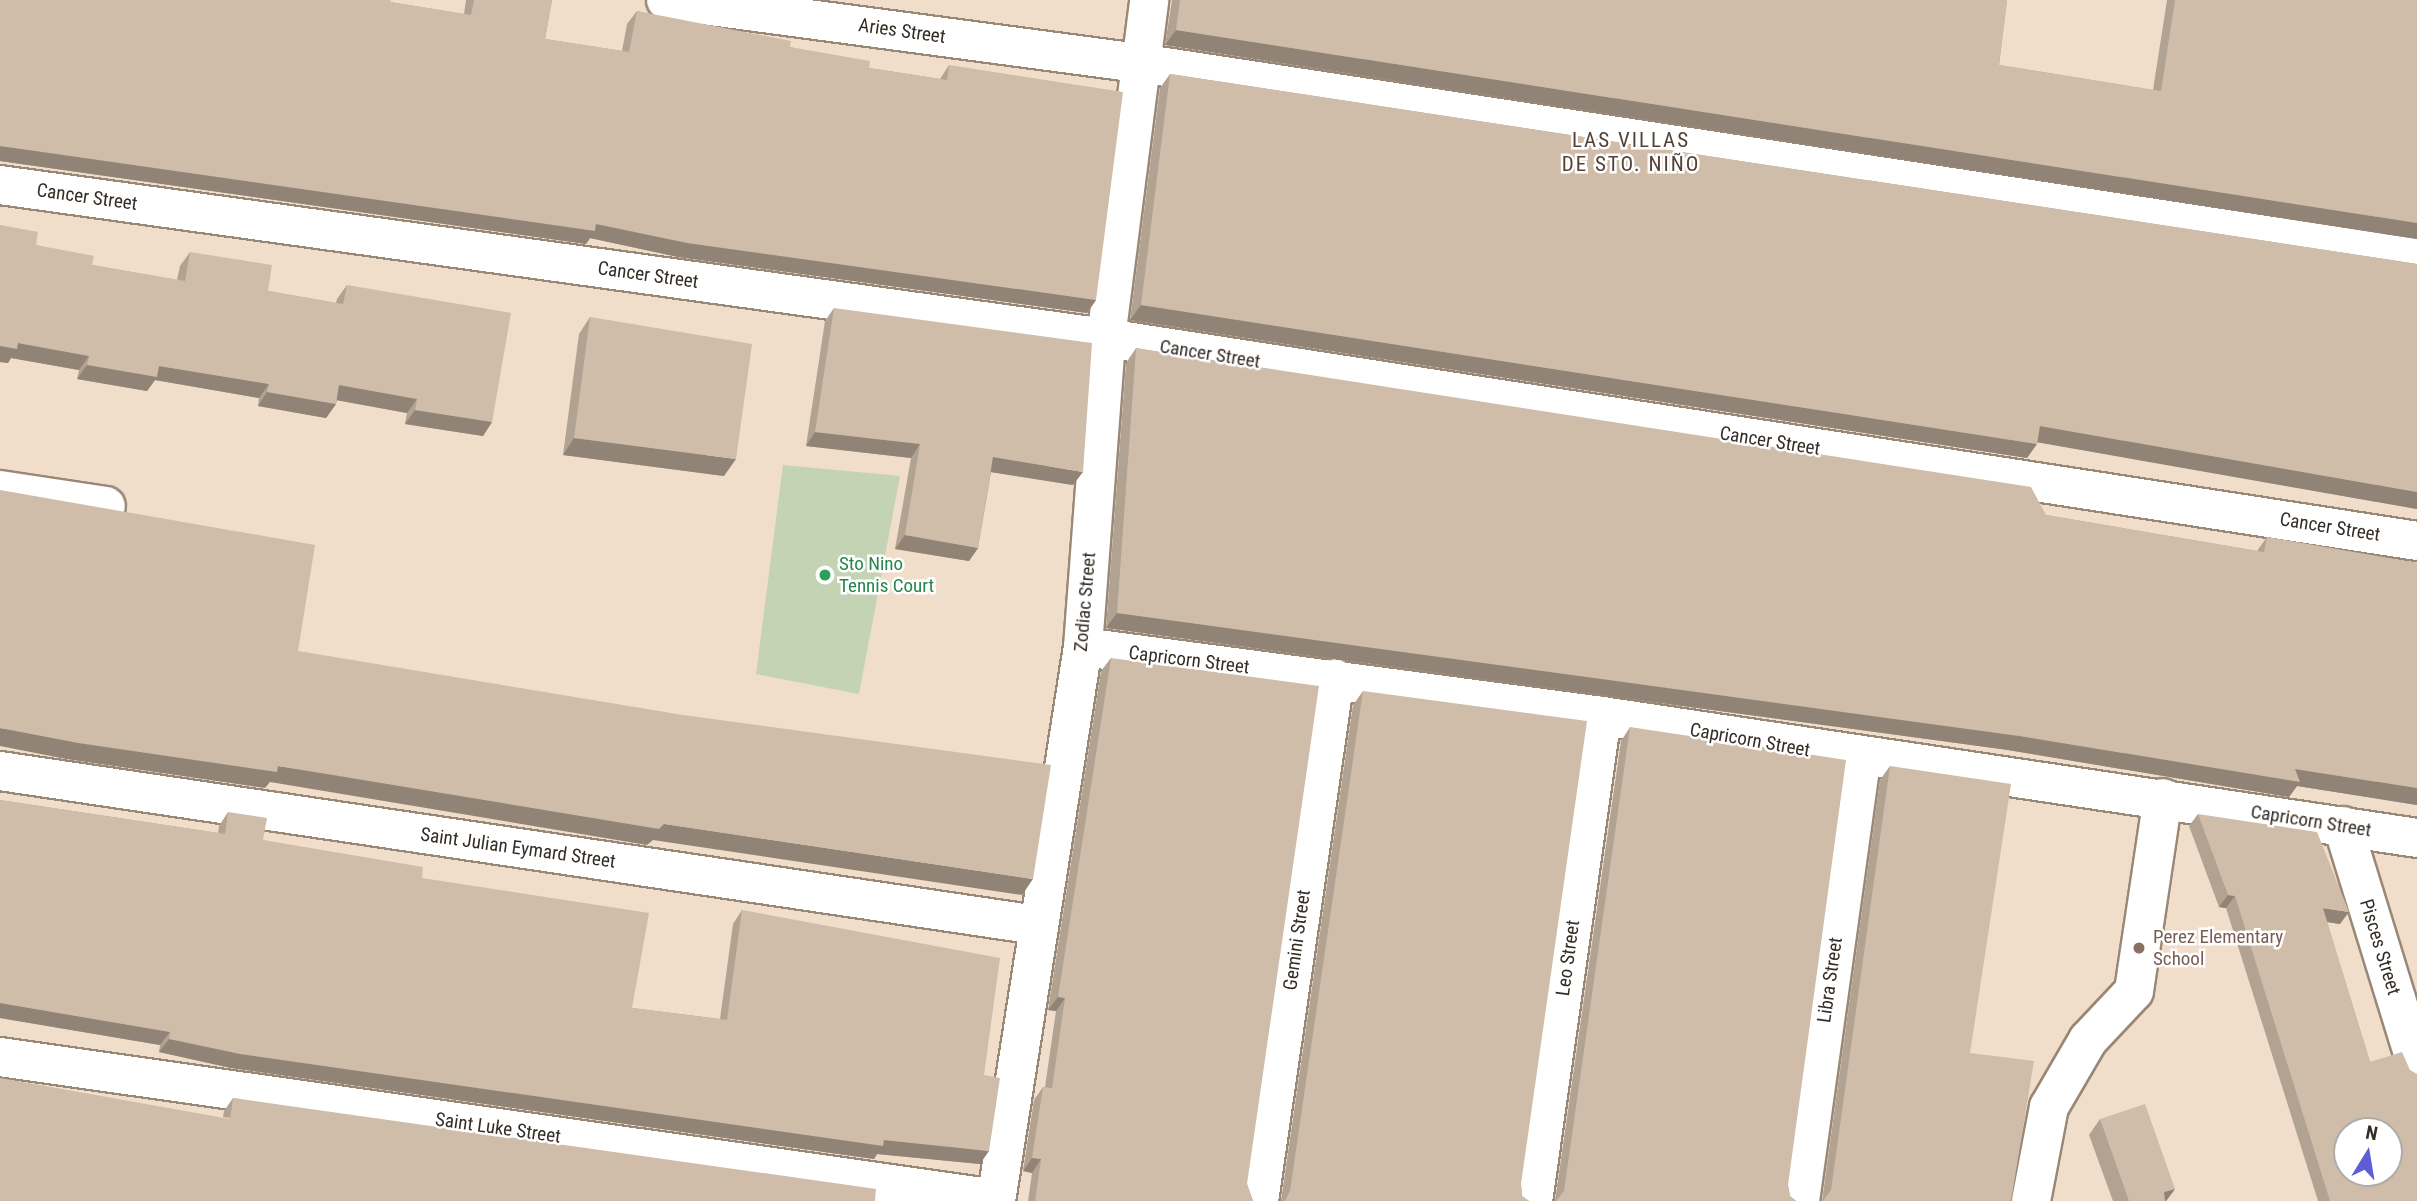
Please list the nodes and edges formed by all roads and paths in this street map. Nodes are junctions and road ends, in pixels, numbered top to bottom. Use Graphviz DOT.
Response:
graph roads {
  1 [pos="666,0"];
  2 [pos="1149,0"];
  3 [pos="1139,63"];
  4 [pos="0,185"];
  5 [pos="2417,258"];
  6 [pos="1105,338"];
  7 [pos="0,490"];
  8 [pos="106,506"];
  9 [pos="2417,541"];
  10 [pos="1083,647"];
  11 [pos="1335,678"];
  12 [pos="1602,716"];
  13 [pos="1861,759"];
  14 [pos="0,771"];
  15 [pos="2163,798"];
  16 [pos="2343,826"];
  17 [pos="2417,838"];
  18 [pos="1037,925"];
  19 [pos="0,1057"];
  20 [pos="2417,1067"];
  21 [pos="996,1200"];
  22 [pos="1259,1201"];
  23 [pos="1533,1201"];
  24 [pos="1800,1201"];
  25 [pos="2031,1201"];
  1 -- 3 [label="street, Aries Street"];
  2 -- 3 [label="street, Zodiac Street"];
  3 -- 5 [label="street, Aries Street"];
  3 -- 6 [label="street, Zodiac Street"];
  4 -- 6 [label="street, Cancer Street"];
  6 -- 9 [label="street, Cancer Street"];
  6 -- 10 [label="street, Zodiac Street"];
  7 -- 8 [label="street"];
  10 -- 11 [label="street, Capricorn Street"];
  10 -- 18 [label="street, Zodiac Street"];
  11 -- 12 [label="street, Capricorn Street"];
  11 -- 22 [label="street, Gemini Street"];
  12 -- 13 [label="street, Capricorn Street"];
  12 -- 23 [label="street, Leo Street"];
  13 -- 15 [label="street, Capricorn Street"];
  13 -- 24 [label="street, Libra Street"];
  14 -- 18 [label="street, Saint Julian Eymard Street"];
  15 -- 16 [label="street, Capricorn Street"];
  15 -- 25 [label="street"];
  16 -- 17 [label="street, Capricorn Street"];
  16 -- 20 [label="street, Pisces Street"];
  18 -- 21 [label="street, Zodiac Street"];
  19 -- 21 [label="street, Saint Luke Street"];
}
